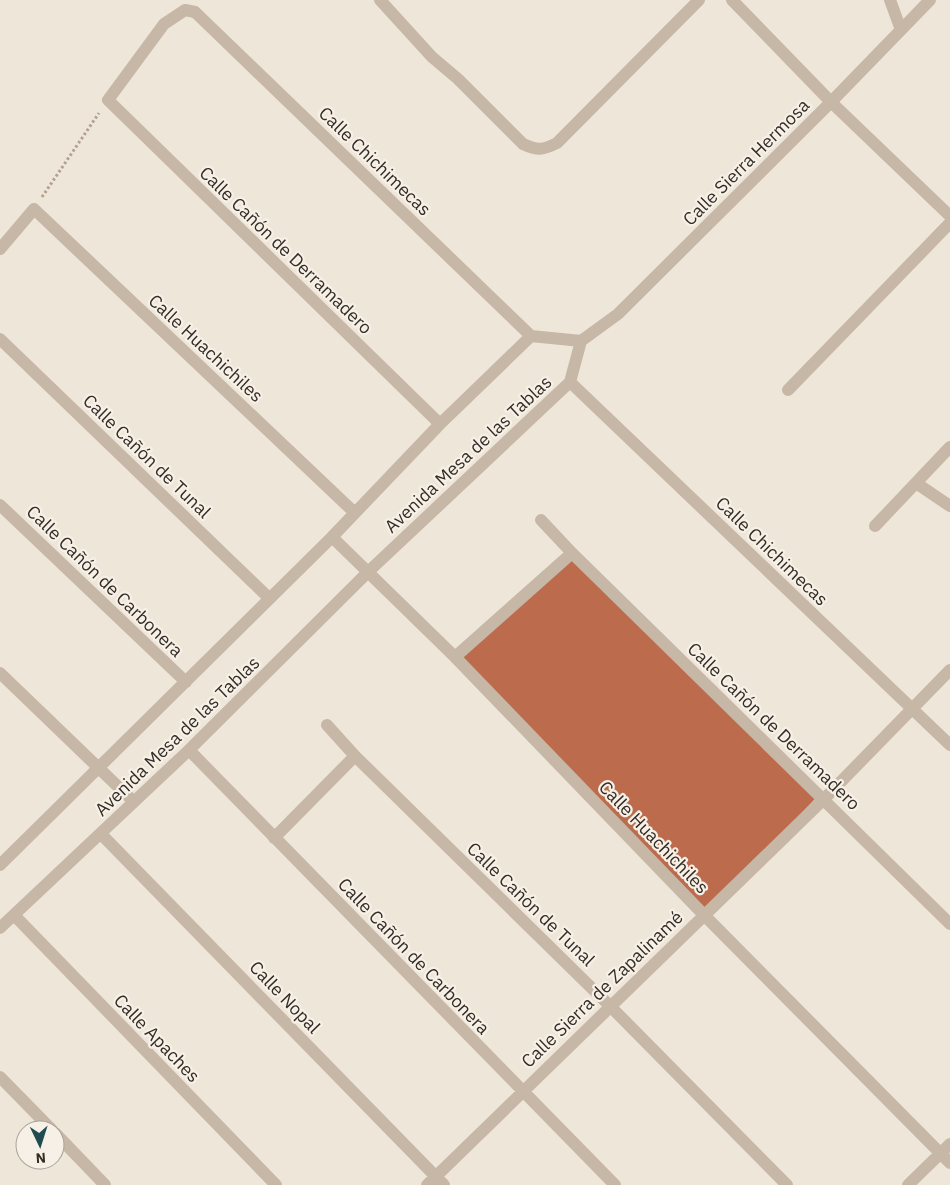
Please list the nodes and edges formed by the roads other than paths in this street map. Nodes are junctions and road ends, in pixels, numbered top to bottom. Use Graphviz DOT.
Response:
graph roads {
  1 [pos="380,0"];
  2 [pos="699,0"];
  3 [pos="732,0"];
  4 [pos="890,0"];
  5 [pos="930,0"];
  6 [pos="901,30"];
  7 [pos="108,100"];
  8 [pos="831,102"];
  9 [pos="950,216"];
  10 [pos="950,223"];
  11 [pos="0,249"];
  12 [pos="531,336"];
  13 [pos="0,339"];
  14 [pos="581,341"];
  15 [pos="570,382"];
  16 [pos="788,390"];
  17 [pos="440,424"];
  18 [pos="950,446"];
  19 [pos="916,483"];
  20 [pos="0,505"];
  21 [pos="950,506"];
  22 [pos="355,513"];
  23 [pos="541,520"];
  24 [pos="875,526"];
  25 [pos="332,537"];
  26 [pos="572,553"];
  27 [pos="368,572"];
  28 [pos="269,598"];
  29 [pos="455,657"];
  30 [pos="950,670"];
  31 [pos="0,673"];
  32 [pos="186,682"];
  33 [pos="912,709"];
  34 [pos="327,725"];
  35 [pos="950,746"];
  36 [pos="189,750"];
  37 [pos="355,756"];
  38 [pos="99,767"];
  39 [pos="824,799"];
  40 [pos="134,801"];
  41 [pos="101,834"];
  42 [pos="274,838"];
  43 [pos="0,865"];
  44 [pos="14,915"];
  45 [pos="704,915"];
  46 [pos="950,924"];
  47 [pos="0,928"];
  48 [pos="610,1006"];
  49 [pos="0,1076"];
  50 [pos="522,1091"];
  51 [pos="42,1120"];
  52 [pos="65,1143"];
  53 [pos="945,1148"];
  54 [pos="950,1162"];
  55 [pos="435,1182"];
  56 [pos="105,1185"];
  57 [pos="276,1185"];
  58 [pos="615,1185"];
  59 [pos="787,1185"];
  60 [pos="908,1185"];
  1 -- 2 [label="street"];
  3 -- 8 [label="street"];
  4 -- 6 [label="street"];
  5 -- 6 [label="street, Calle Sierra Hermosa"];
  6 -- 8 [label="street, Calle Sierra Hermosa"];
  7 -- 12 [label="street, Calle Chichimecas"];
  7 -- 17 [label="street, Calle Cañón de Derramadero"];
  8 -- 9 [label="street"];
  8 -- 14 [label="street, Calle Sierra Hermosa"];
  10 -- 16 [label="street"];
  11 -- 22 [label="street, Calle Huachichiles"];
  12 -- 14 [label="street"];
  12 -- 17 [label="street, Avenida Mesa de las Tablas"];
  13 -- 28 [label="street, Calle Cañón de Tunal"];
  14 -- 15 [label="street, Avenida Mesa de las Tablas"];
  15 -- 27 [label="street, Avenida Mesa de las Tablas"];
  15 -- 33 [label="street, Calle Chichimecas"];
  17 -- 22 [label="street, Avenida Mesa de las Tablas"];
  18 -- 19 [label="street"];
  19 -- 21 [label="street"];
  19 -- 24 [label="street"];
  20 -- 32 [label="street, Calle Cañón de Carbonera"];
  22 -- 25 [label="street, Avenida Mesa de las Tablas"];
  23 -- 26 [label="street, Calle Cañón de Derramadero"];
  25 -- 27 [label="street, Calle Huachichiles"];
  25 -- 28 [label="street, Avenida Mesa de las Tablas"];
  26 -- 29 [label="street"];
  26 -- 39 [label="street, Calle Cañón de Derramadero"];
  27 -- 29 [label="street, Calle Huachichiles"];
  27 -- 36 [label="street, Avenida Mesa de las Tablas"];
  28 -- 32 [label="street, Avenida Mesa de las Tablas"];
  29 -- 45 [label="street, Calle Huachichiles"];
  30 -- 33 [label="street, Calle Sierra de Zapalinamé"];
  31 -- 38 [label="street"];
  32 -- 38 [label="street, Avenida Mesa de las Tablas"];
  33 -- 35 [label="street, Calle Chichimecas"];
  33 -- 39 [label="street, Calle Sierra de Zapalinamé"];
  34 -- 37 [label="street, Calle Cañón de Tunal"];
  36 -- 40 [label="street, Avenida Mesa de las Tablas"];
  36 -- 42 [label="street, Calle Cañón de Carbonera"];
  37 -- 42 [label="street"];
  37 -- 48 [label="street, Calle Cañón de Tunal"];
  38 -- 40 [label="street"];
  38 -- 43 [label="street, Avenida Mesa de las Tablas"];
  39 -- 45 [label="street, Calle Sierra de Zapalinamé"];
  39 -- 46 [label="street, Calle Cañón de Derramadero"];
  40 -- 41 [label="street, Avenida Mesa de las Tablas"];
  41 -- 44 [label="street, Avenida Mesa de las Tablas"];
  41 -- 55 [label="street, Calle Nopal"];
  42 -- 50 [label="street, Calle Cañón de Carbonera"];
  44 -- 47 [label="street, Avenida Mesa de las Tablas"];
  44 -- 57 [label="street, Calle Apaches"];
  45 -- 48 [label="street, Calle Sierra de Zapalinamé"];
  45 -- 53 [label="street, Calle Huachichiles"];
  48 -- 50 [label="street, Calle Sierra de Zapalinamé"];
  48 -- 59 [label="street, Calle Cañón de Tunal"];
  49 -- 51 [label="street"];
  50 -- 55 [label="street, Calle Sierra de Zapalinamé"];
  50 -- 58 [label="street, Calle Cañón de Carbonera"];
  52 -- 56 [label="street"];
  53 -- 54 [label="street, Calle Huachichiles"];
  53 -- 60 [label="street"];
}
